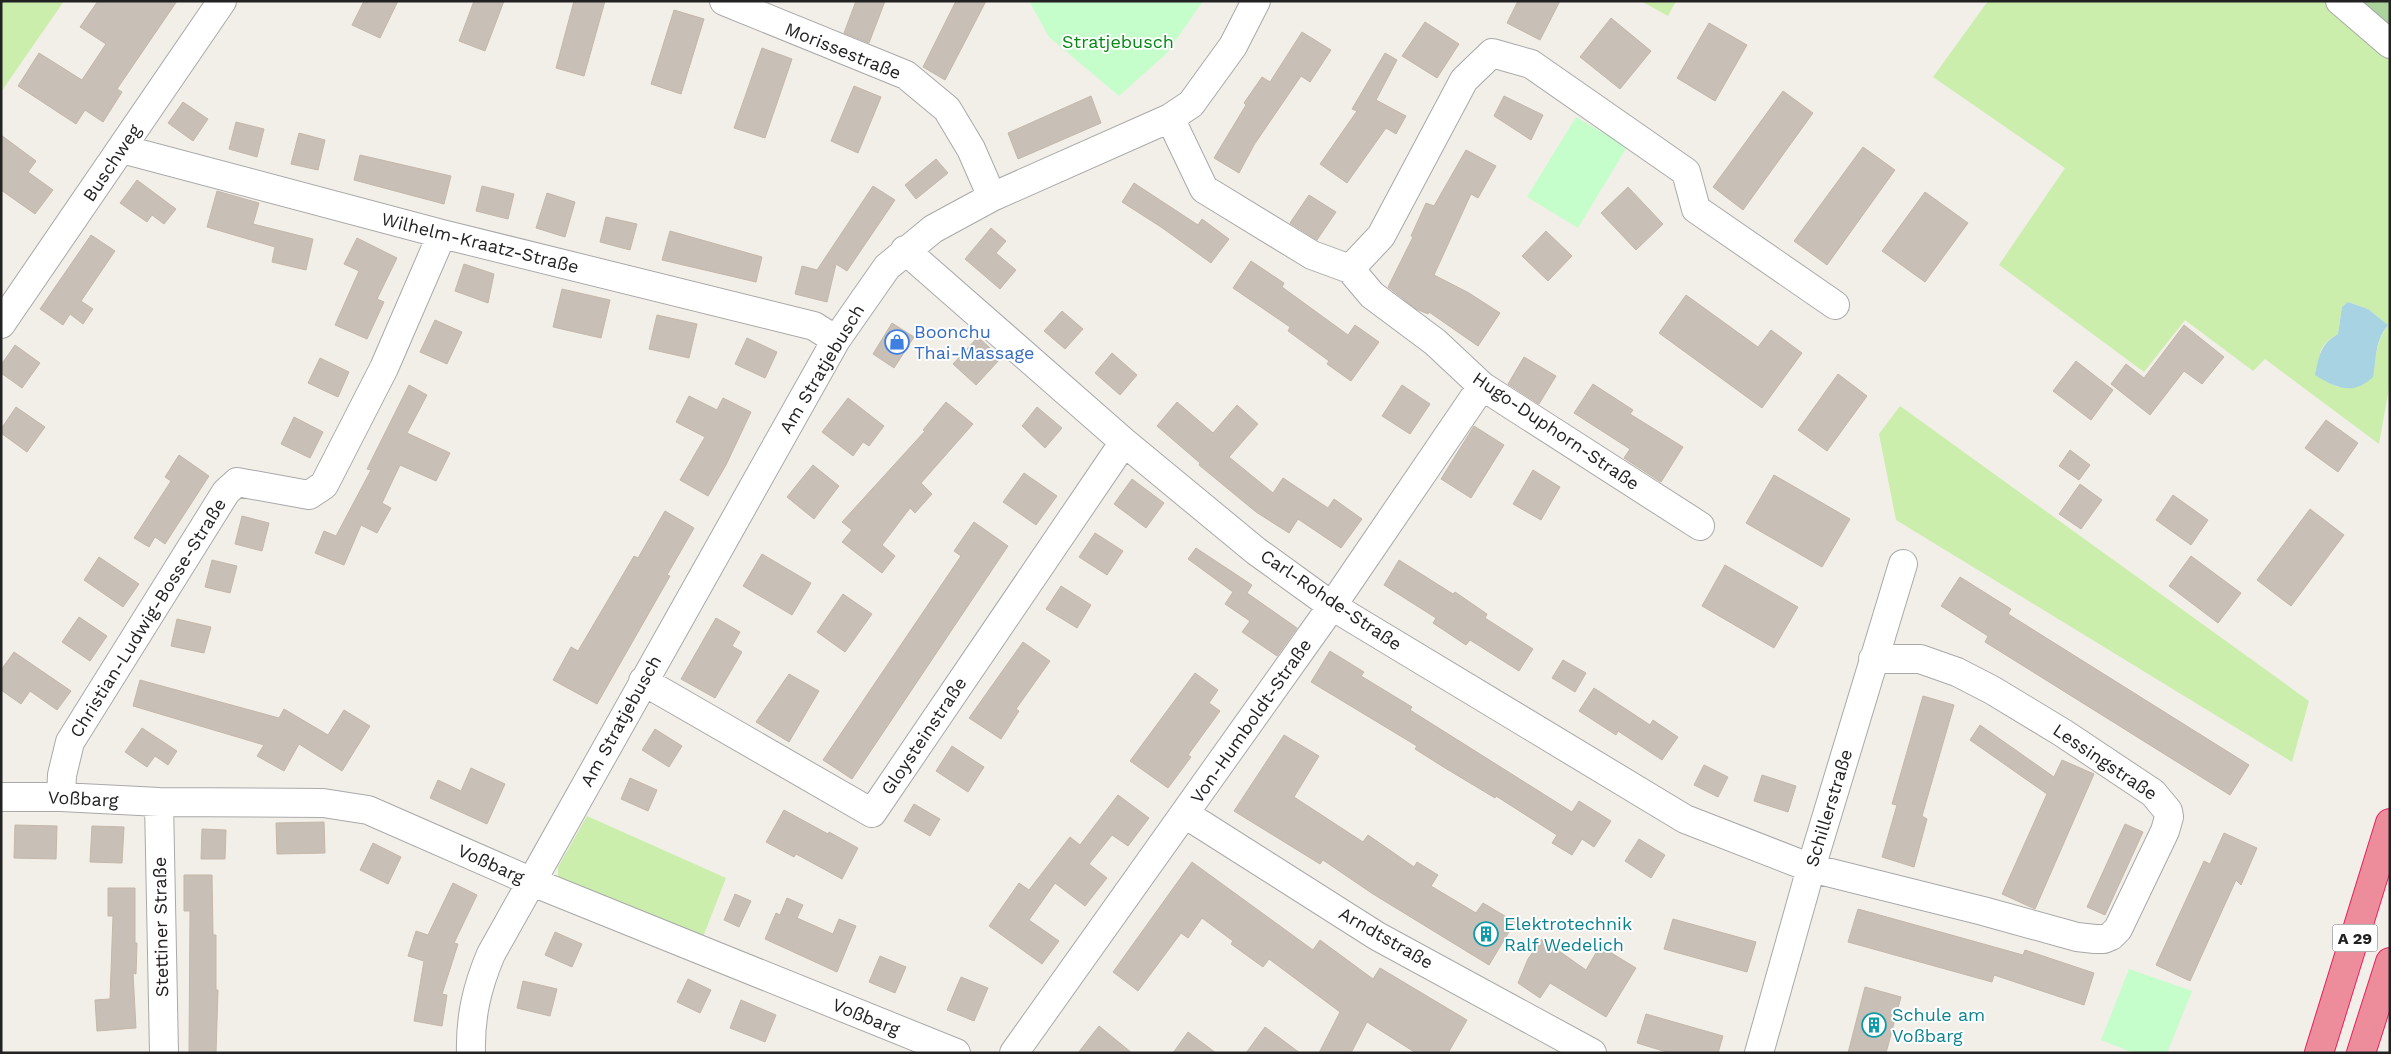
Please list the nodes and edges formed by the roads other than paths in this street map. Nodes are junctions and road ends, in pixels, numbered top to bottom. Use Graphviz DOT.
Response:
graph roads {
  1 [pos="222,1"];
  2 [pos="724,1"];
  3 [pos="1256,1"];
  4 [pos="2340,1"];
  5 [pos="2390,44"];
  6 [pos="1170,118"];
  7 [pos="122,149"];
  8 [pos="992,198"];
  9 [pos="442,234"];
  10 [pos="905,250"];
  11 [pos="1350,269"];
  12 [pos="1835,305"];
  13 [pos="1,324"];
  14 [pos="836,340"];
  15 [pos="1482,386"];
  16 [pos="1124,442"];
  17 [pos="1700,526"];
  18 [pos="1903,564"];
  19 [pos="1332,606"];
  20 [pos="1873,659"];
  21 [pos="643,681"];
  22 [pos="1,796"];
  23 [pos="61,797"];
  24 [pos="159,802"];
  25 [pos="1185,814"];
  26 [pos="2390,823"];
  27 [pos="1811,868"];
  28 [pos="530,881"];
  29 [pos="2390,962"];
  30 [pos="164,1053"];
  31 [pos="472,1053"];
  32 [pos="956,1053"];
  33 [pos="1014,1053"];
  34 [pos="1592,1053"];
  35 [pos="1759,1053"];
  36 [pos="2319,1053"];
  37 [pos="2362,1053"];
  1 -- 7 [label="street, Buschweg"];
  2 -- 8 [label="street, Morissestraße"];
  3 -- 6 [label="street, Am Stratjebusch"];
  4 -- 5 [label="street"];
  6 -- 8 [label="street, Am Stratjebusch"];
  6 -- 11 [label="street"];
  7 -- 9 [label="street, Wilhelm-Kraatz-Straße"];
  7 -- 13 [label="street, Buschweg"];
  8 -- 10 [label="street, Am Stratjebusch"];
  9 -- 14 [label="street, Wilhelm-Kraatz-Straße"];
  9 -- 23 [label="street, Christian-Ludwig-Bosse-Straße"];
  10 -- 14 [label="street, Am Stratjebusch"];
  10 -- 16 [label="street, Carl-Rohde-Straße"];
  11 -- 12 [label="street"];
  11 -- 15 [label="street, Hugo-Duphorn-Straße"];
  14 -- 21 [label="street, Am Stratjebusch"];
  15 -- 17 [label="street, Hugo-Duphorn-Straße"];
  15 -- 19 [label="street, Von-Humboldt-Straße"];
  16 -- 19 [label="street, Carl-Rohde-Straße"];
  16 -- 21 [label="street, Gloysteinstraße"];
  18 -- 20 [label="street, Schillerstraße"];
  19 -- 25 [label="street, Von-Humboldt-Straße"];
  19 -- 27 [label="street, Carl-Rohde-Straße"];
  20 -- 27 [label="street, Schillerstraße"];
  20 -- 27 [label="street, Lessingstraße"];
  21 -- 28 [label="street, Am Stratjebusch"];
  22 -- 23 [label="street, Voßbarg"];
  23 -- 24 [label="street, Voßbarg"];
  24 -- 28 [label="street, Voßbarg"];
  24 -- 30 [label="street, Stettiner Straße"];
  25 -- 33 [label="street, Von-Humboldt-Straße"];
  25 -- 34 [label="street, Arndtstraße"];
  26 -- 36 [label="highway, A 29"];
  27 -- 35 [label="street, Schillerstraße"];
  28 -- 31 [label="street, Am Stratjebusch"];
  28 -- 32 [label="street, Voßbarg"];
  29 -- 37 [label="highway, A 29"];
}
